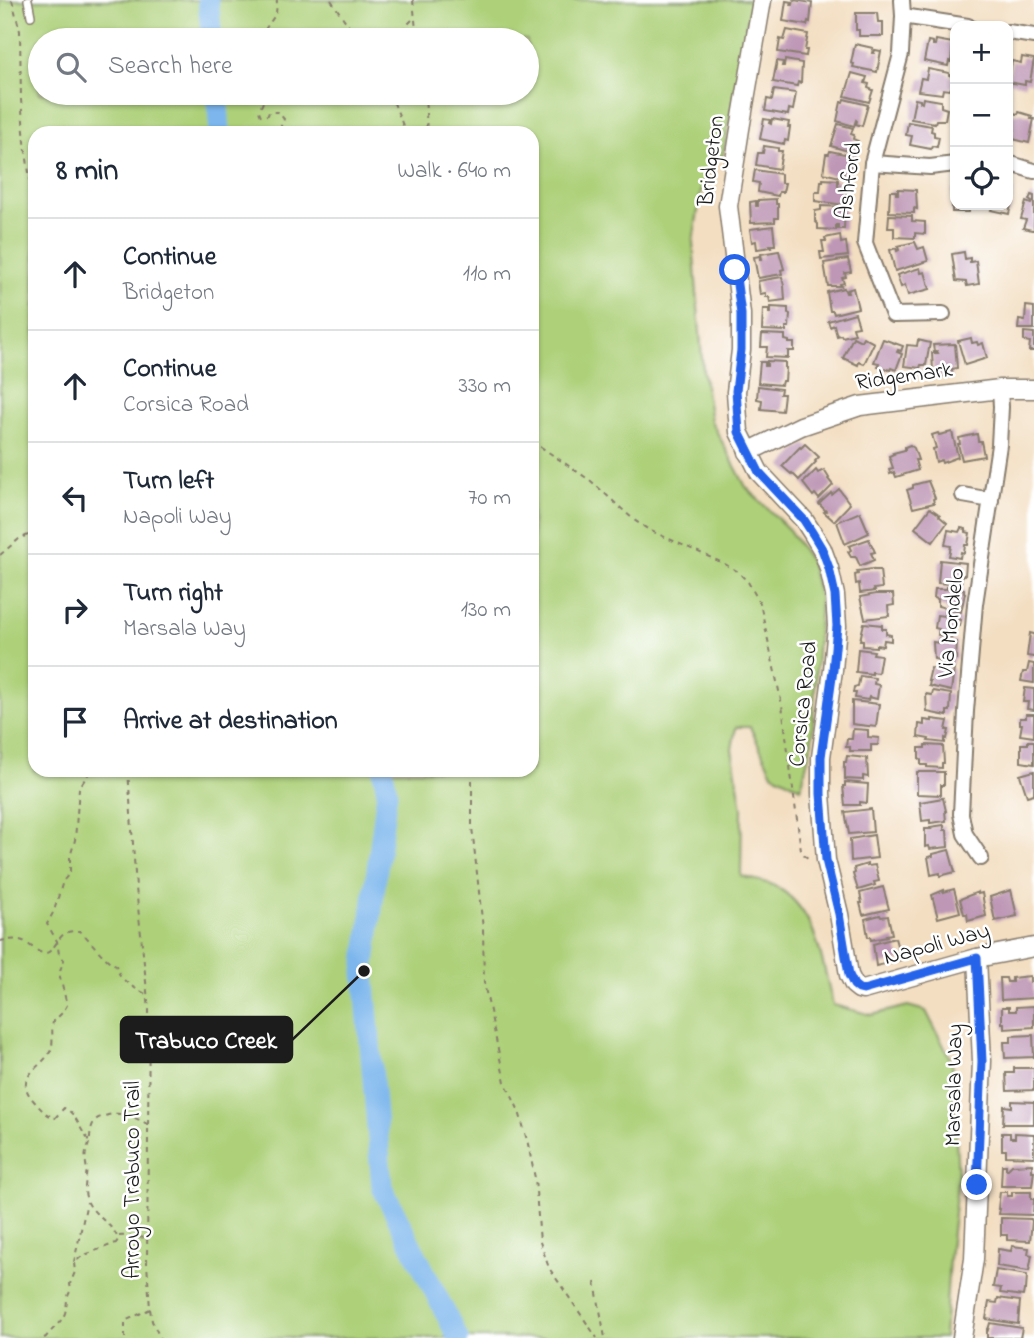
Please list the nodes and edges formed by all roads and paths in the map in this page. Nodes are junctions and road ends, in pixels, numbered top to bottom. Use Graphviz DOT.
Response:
graph roads {
  1 [pos="12,0"];
  2 [pos="28,0"];
  3 [pos="277,0"];
  4 [pos="331,0"];
  5 [pos="413,0"];
  6 [pos="762,0"];
  7 [pos="902,0"];
  8 [pos="32,16"];
  9 [pos="903,16"];
  10 [pos="415,17"];
  11 [pos="950,23"];
  12 [pos="266,28"];
  13 [pos="350,28"];
  14 [pos="404,28"];
  15 [pos="416,28"];
  16 [pos="1013,33"];
  17 [pos="1034,36"];
  18 [pos="262,105"];
  19 [pos="395,105"];
  20 [pos="426,105"];
  21 [pos="281,126"];
  22 [pos="404,126"];
  23 [pos="427,126"];
  24 [pos="872,163"];
  25 [pos="950,165"];
  26 [pos="1013,165"];
  27 [pos="28,166"];
  28 [pos="1034,171"];
  29 [pos="943,314"];
  30 [pos="1000,389"];
  31 [pos="1034,389"];
  32 [pos="539,446"];
  33 [pos="748,452"];
  34 [pos="963,495"];
  35 [pos="991,500"];
  36 [pos="28,535"];
  37 [pos="0,555"];
  38 [pos="86,777"];
  39 [pos="128,777"];
  40 [pos="472,777"];
  41 [pos="981,858"];
  42 [pos="826,860"];
  43 [pos="0,941"];
  44 [pos="57,941"];
  45 [pos="1034,947"];
  46 [pos="977,958"];
  47 [pos="854,985"];
  48 [pos="148,995"];
  49 [pos="149,1126"];
  50 [pos="89,1140"];
  51 [pos="87,1202"];
  52 [pos="118,1236"];
  53 [pos="148,1237"];
  54 [pos="74,1263"];
  55 [pos="595,1282"];
  56 [pos="150,1309"];
  57 [pos="44,1338"];
  58 [pos="125,1338"];
  59 [pos="160,1338"];
  60 [pos="597,1338"];
  61 [pos="605,1338"];
  62 [pos="962,1338"];
  1 -- 27 [label="path"];
  2 -- 8 [label="lane"];
  3 -- 12 [label="path"];
  4 -- 13 [label="path"];
  5 -- 10 [label="path"];
  6 -- 33 [label="street, Bridgeton"];
  7 -- 9 [label="street, Ashford"];
  9 -- 11 [label="street"];
  9 -- 24 [label="street, Ashford"];
  10 -- 14 [label="path"];
  10 -- 15 [label="path"];
  16 -- 17 [label="street"];
  18 -- 21 [label="path"];
  19 -- 22 [label="path"];
  20 -- 23 [label="path"];
  24 -- 25 [label="street"];
  24 -- 29 [label="street, Ashford"];
  26 -- 28 [label="street"];
  30 -- 31 [label="street, Ridgemark"];
  30 -- 33 [label="street, Ridgemark"];
  30 -- 35 [label="street, Via Mondelo"];
  32 -- 42 [label="path"];
  33 -- 42 [label="street, Corsica Road"];
  34 -- 35 [label="street"];
  35 -- 41 [label="street, Via Mondelo"];
  36 -- 37 [label="path"];
  38 -- 44 [label="path"];
  39 -- 48 [label="path, Arroyo Trabuco Trail"];
  40 -- 60 [label="path"];
  42 -- 47 [label="street, Corsica Road"];
  43 -- 44 [label="path"];
  44 -- 48 [label="path"];
  44 -- 50 [label="path"];
  45 -- 46 [label="street, Napoli Way"];
  46 -- 47 [label="street, Napoli Way"];
  46 -- 62 [label="street, Marsala Way"];
  48 -- 49 [label="path, Arroyo Trabuco Trail"];
  49 -- 50 [label="path"];
  49 -- 53 [label="path, Arroyo Trabuco Trail"];
  50 -- 51 [label="path"];
  51 -- 52 [label="path"];
  51 -- 54 [label="path"];
  52 -- 53 [label="path"];
  52 -- 54 [label="path"];
  53 -- 56 [label="path, Arroyo Trabuco Trail"];
  54 -- 57 [label="path"];
  55 -- 61 [label="path"];
  56 -- 58 [label="path"];
  56 -- 59 [label="path, Arroyo Trabuco Trail"];
}
